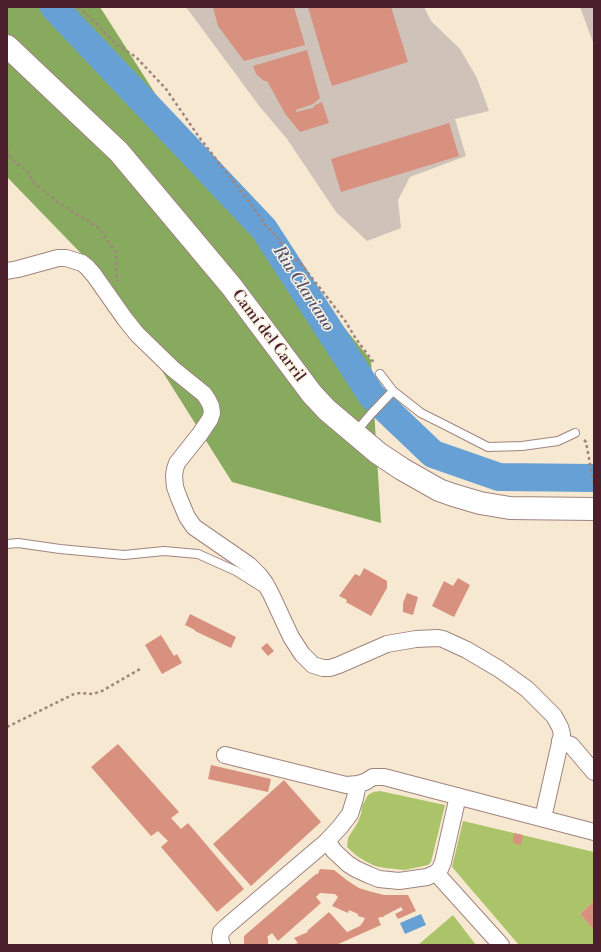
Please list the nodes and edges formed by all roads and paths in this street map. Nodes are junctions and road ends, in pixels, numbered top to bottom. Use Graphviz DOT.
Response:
graph roads {
  1 [pos="78,7"];
  2 [pos="7,46"];
  3 [pos="7,271"];
  4 [pos="380,374"];
  5 [pos="390,393"];
  6 [pos="355,433"];
  7 [pos="575,433"];
  8 [pos="594,486"];
  9 [pos="594,509"];
  10 [pos="7,544"];
  11 [pos="271,594"];
  12 [pos="140,669"];
  13 [pos="7,727"];
  14 [pos="560,741"];
  15 [pos="225,756"];
  16 [pos="594,772"];
  17 [pos="358,784"];
  18 [pos="458,796"];
  19 [pos="543,818"];
  20 [pos="594,832"];
  21 [pos="327,841"];
  22 [pos="436,873"];
  23 [pos="222,945"];
  24 [pos="501,945"];
  1 -- 4 [label="path"];
  2 -- 6 [label="street, Camí del Carril"];
  3 -- 11 [label="street"];
  4 -- 5 [label="lane"];
  5 -- 6 [label="lane"];
  5 -- 7 [label="lane"];
  6 -- 9 [label="street, Camí del Carril"];
  7 -- 8 [label="path"];
  10 -- 11 [label="lane"];
  11 -- 14 [label="street"];
  12 -- 13 [label="path"];
  14 -- 16 [label="street"];
  14 -- 19 [label="street"];
  15 -- 17 [label="street"];
  17 -- 18 [label="street"];
  17 -- 21 [label="street"];
  18 -- 19 [label="street"];
  18 -- 22 [label="street"];
  19 -- 20 [label="street"];
  21 -- 22 [label="street"];
  21 -- 23 [label="street"];
  22 -- 24 [label="street"];
}
